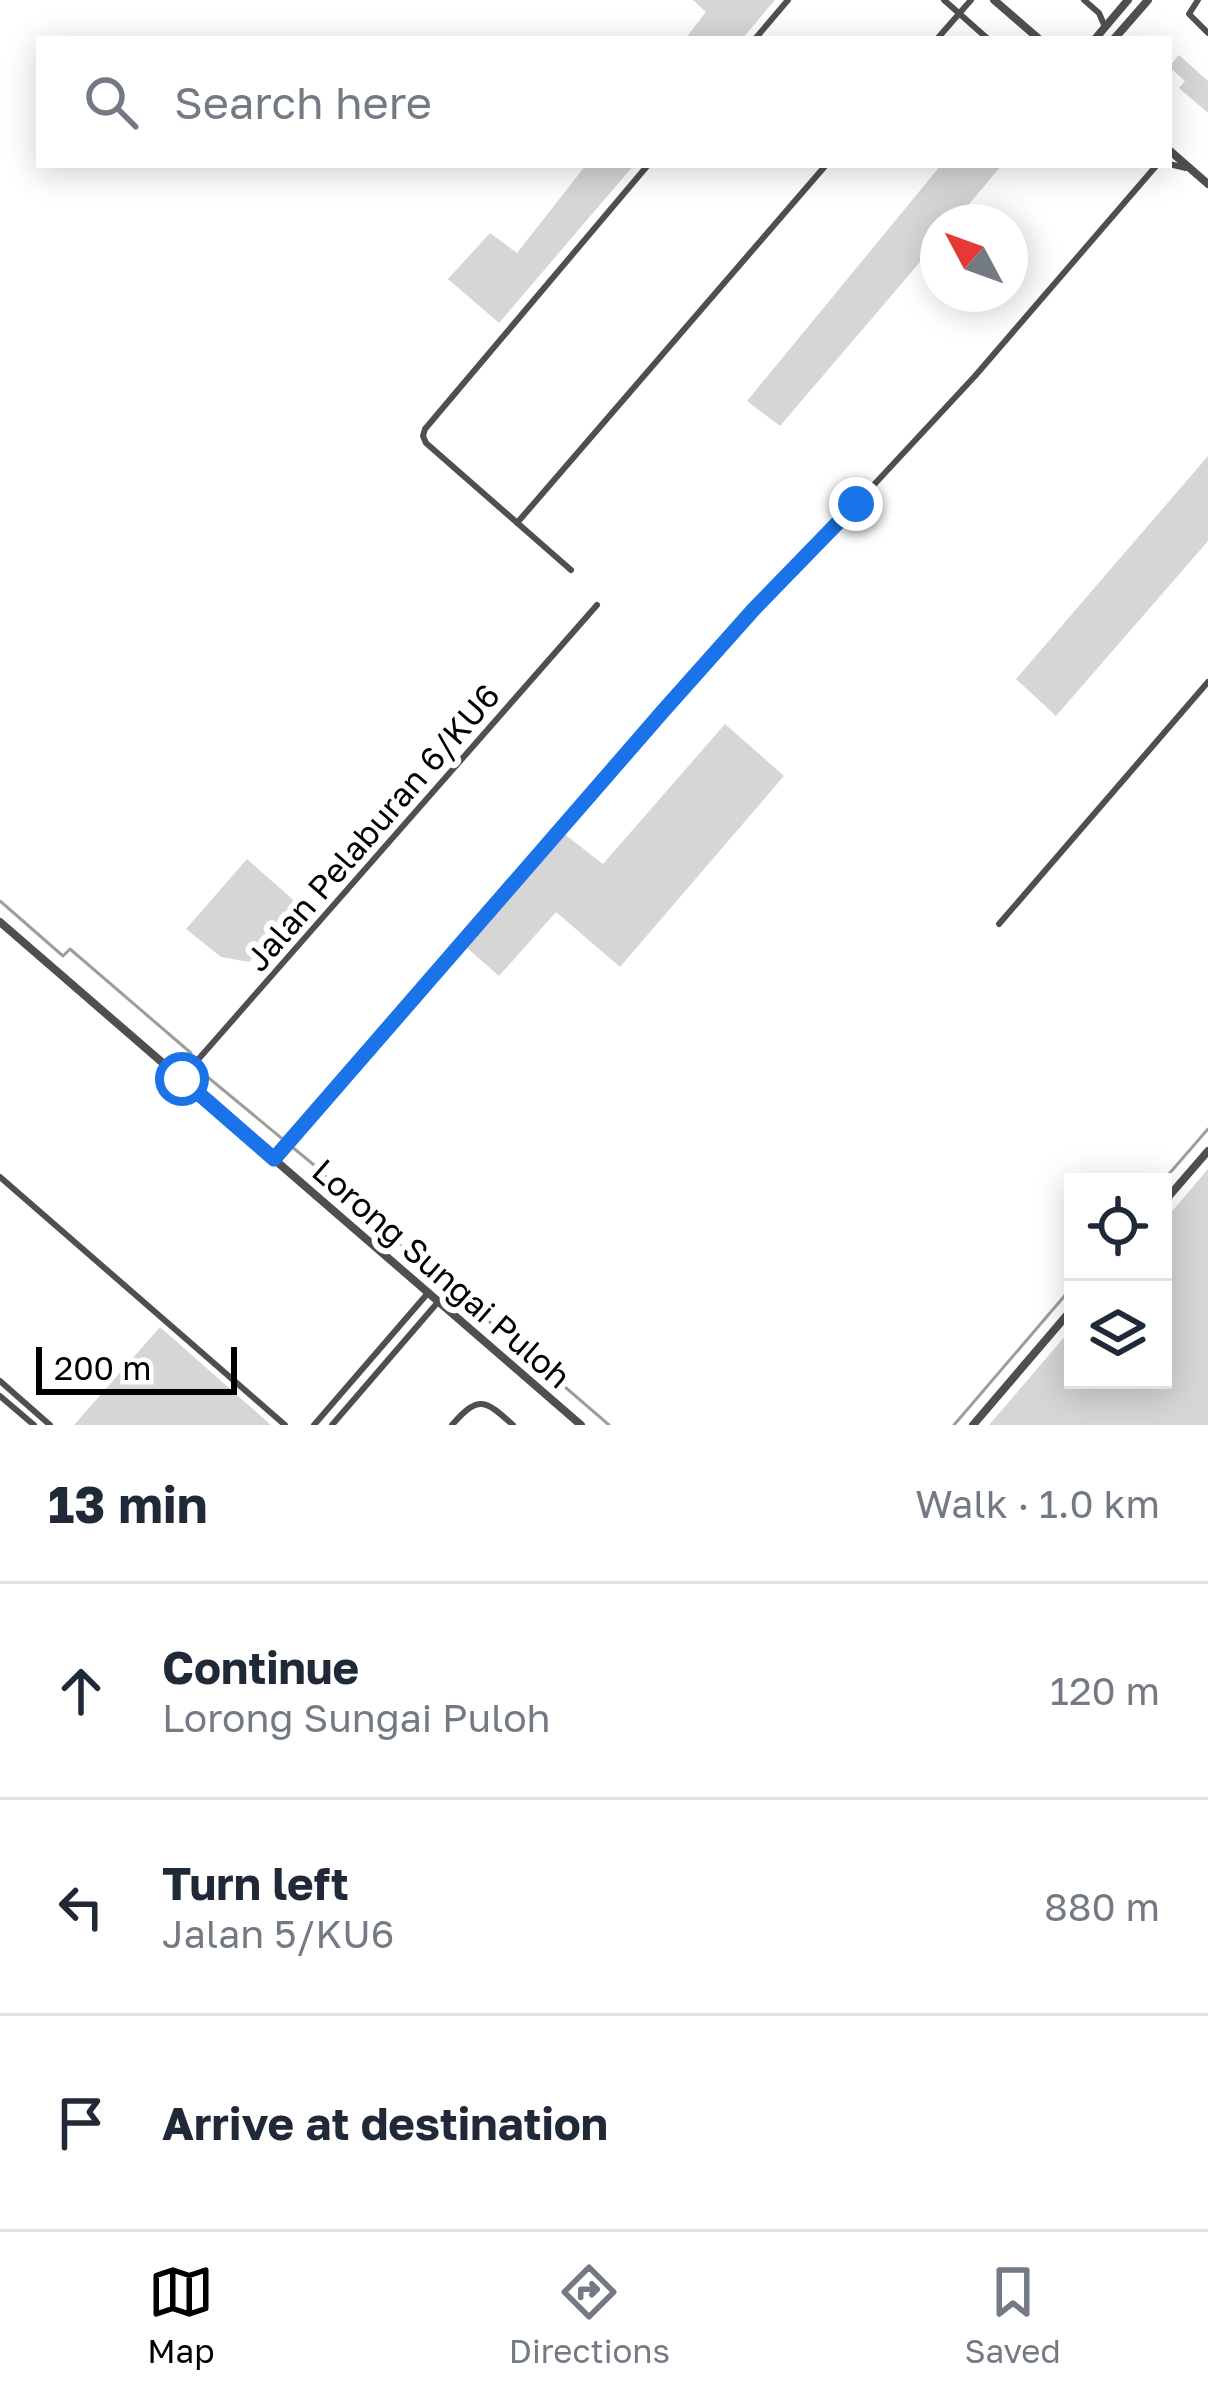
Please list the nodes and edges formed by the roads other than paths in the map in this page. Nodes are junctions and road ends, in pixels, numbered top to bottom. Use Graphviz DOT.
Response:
graph roads {
  1 [pos="788,0"];
  2 [pos="944,0"];
  3 [pos="971,0"];
  4 [pos="994,0"];
  5 [pos="1084,0"];
  6 [pos="1128,0"];
  7 [pos="1148,0"];
  8 [pos="1198,0"];
  9 [pos="1099,13"];
  10 [pos="959,14"];
  11 [pos="1116,14"];
  12 [pos="1105,27"];
  13 [pos="1208,32"];
  14 [pos="758,36"];
  15 [pos="940,36"];
  16 [pos="985,36"];
  17 [pos="1036,36"];
  18 [pos="1098,36"];
  19 [pos="1117,36"];
  20 [pos="1172,153"];
  21 [pos="1172,167"];
  22 [pos="645,168"];
  23 [pos="823,168"];
  24 [pos="1158,168"];
  25 [pos="1190,169"];
  26 [pos="1208,184"];
  27 [pos="517,523"];
  28 [pos="571,570"];
  29 [pos="598,605"];
  30 [pos="1208,682"];
  31 [pos="0,922"];
  32 [pos="999,924"];
  33 [pos="182,1079"];
  34 [pos="1208,1151"];
  35 [pos="274,1157"];
  36 [pos="0,1177"];
  37 [pos="1172,1193"];
  38 [pos="428,1293"];
  39 [pos="438,1302"];
  40 [pos="1064,1319"];
  41 [pos="0,1381"];
  42 [pos="0,1396"];
  43 [pos="36,1423"];
  44 [pos="285,1425"];
  45 [pos="314,1425"];
  46 [pos="332,1425"];
  47 [pos="452,1425"];
  48 [pos="513,1425"];
  49 [pos="580,1425"];
  50 [pos="973,1425"];
  1 -- 14 [label="street"];
  2 -- 10 [label="street"];
  3 -- 10 [label="street"];
  4 -- 17 [label="street"];
  5 -- 9 [label="street"];
  6 -- 11 [label="street"];
  7 -- 19 [label="street"];
  8 -- 13 [label="street"];
  9 -- 11 [label="street"];
  9 -- 12 [label="street"];
  10 -- 15 [label="street"];
  10 -- 16 [label="street"];
  11 -- 12 [label="street"];
  12 -- 18 [label="street"];
  20 -- 25 [label="street"];
  21 -- 25 [label="street"];
  22 -- 27 [label="street"];
  23 -- 27 [label="street"];
  24 -- 35 [label="street"];
  25 -- 26 [label="street"];
  27 -- 28 [label="street"];
  29 -- 33 [label="street, Jalan Pelaburan 6/KU6"];
  30 -- 32 [label="street"];
  31 -- 33 [label="street, Lorong Sungai Puloh"];
  33 -- 35 [label="street, Lorong Sungai Puloh"];
  34 -- 37 [label="street"];
  35 -- 38 [label="street, Lorong Sungai Puloh"];
  36 -- 44 [label="street"];
  38 -- 39 [label="street, Lorong Sungai Puloh"];
  38 -- 45 [label="street"];
  39 -- 46 [label="street"];
  39 -- 49 [label="street, Lorong Sungai Puloh"];
  40 -- 50 [label="street"];
  41 -- 43 [label="street"];
  42 -- 43 [label="street"];
  47 -- 48 [label="street"];
}
